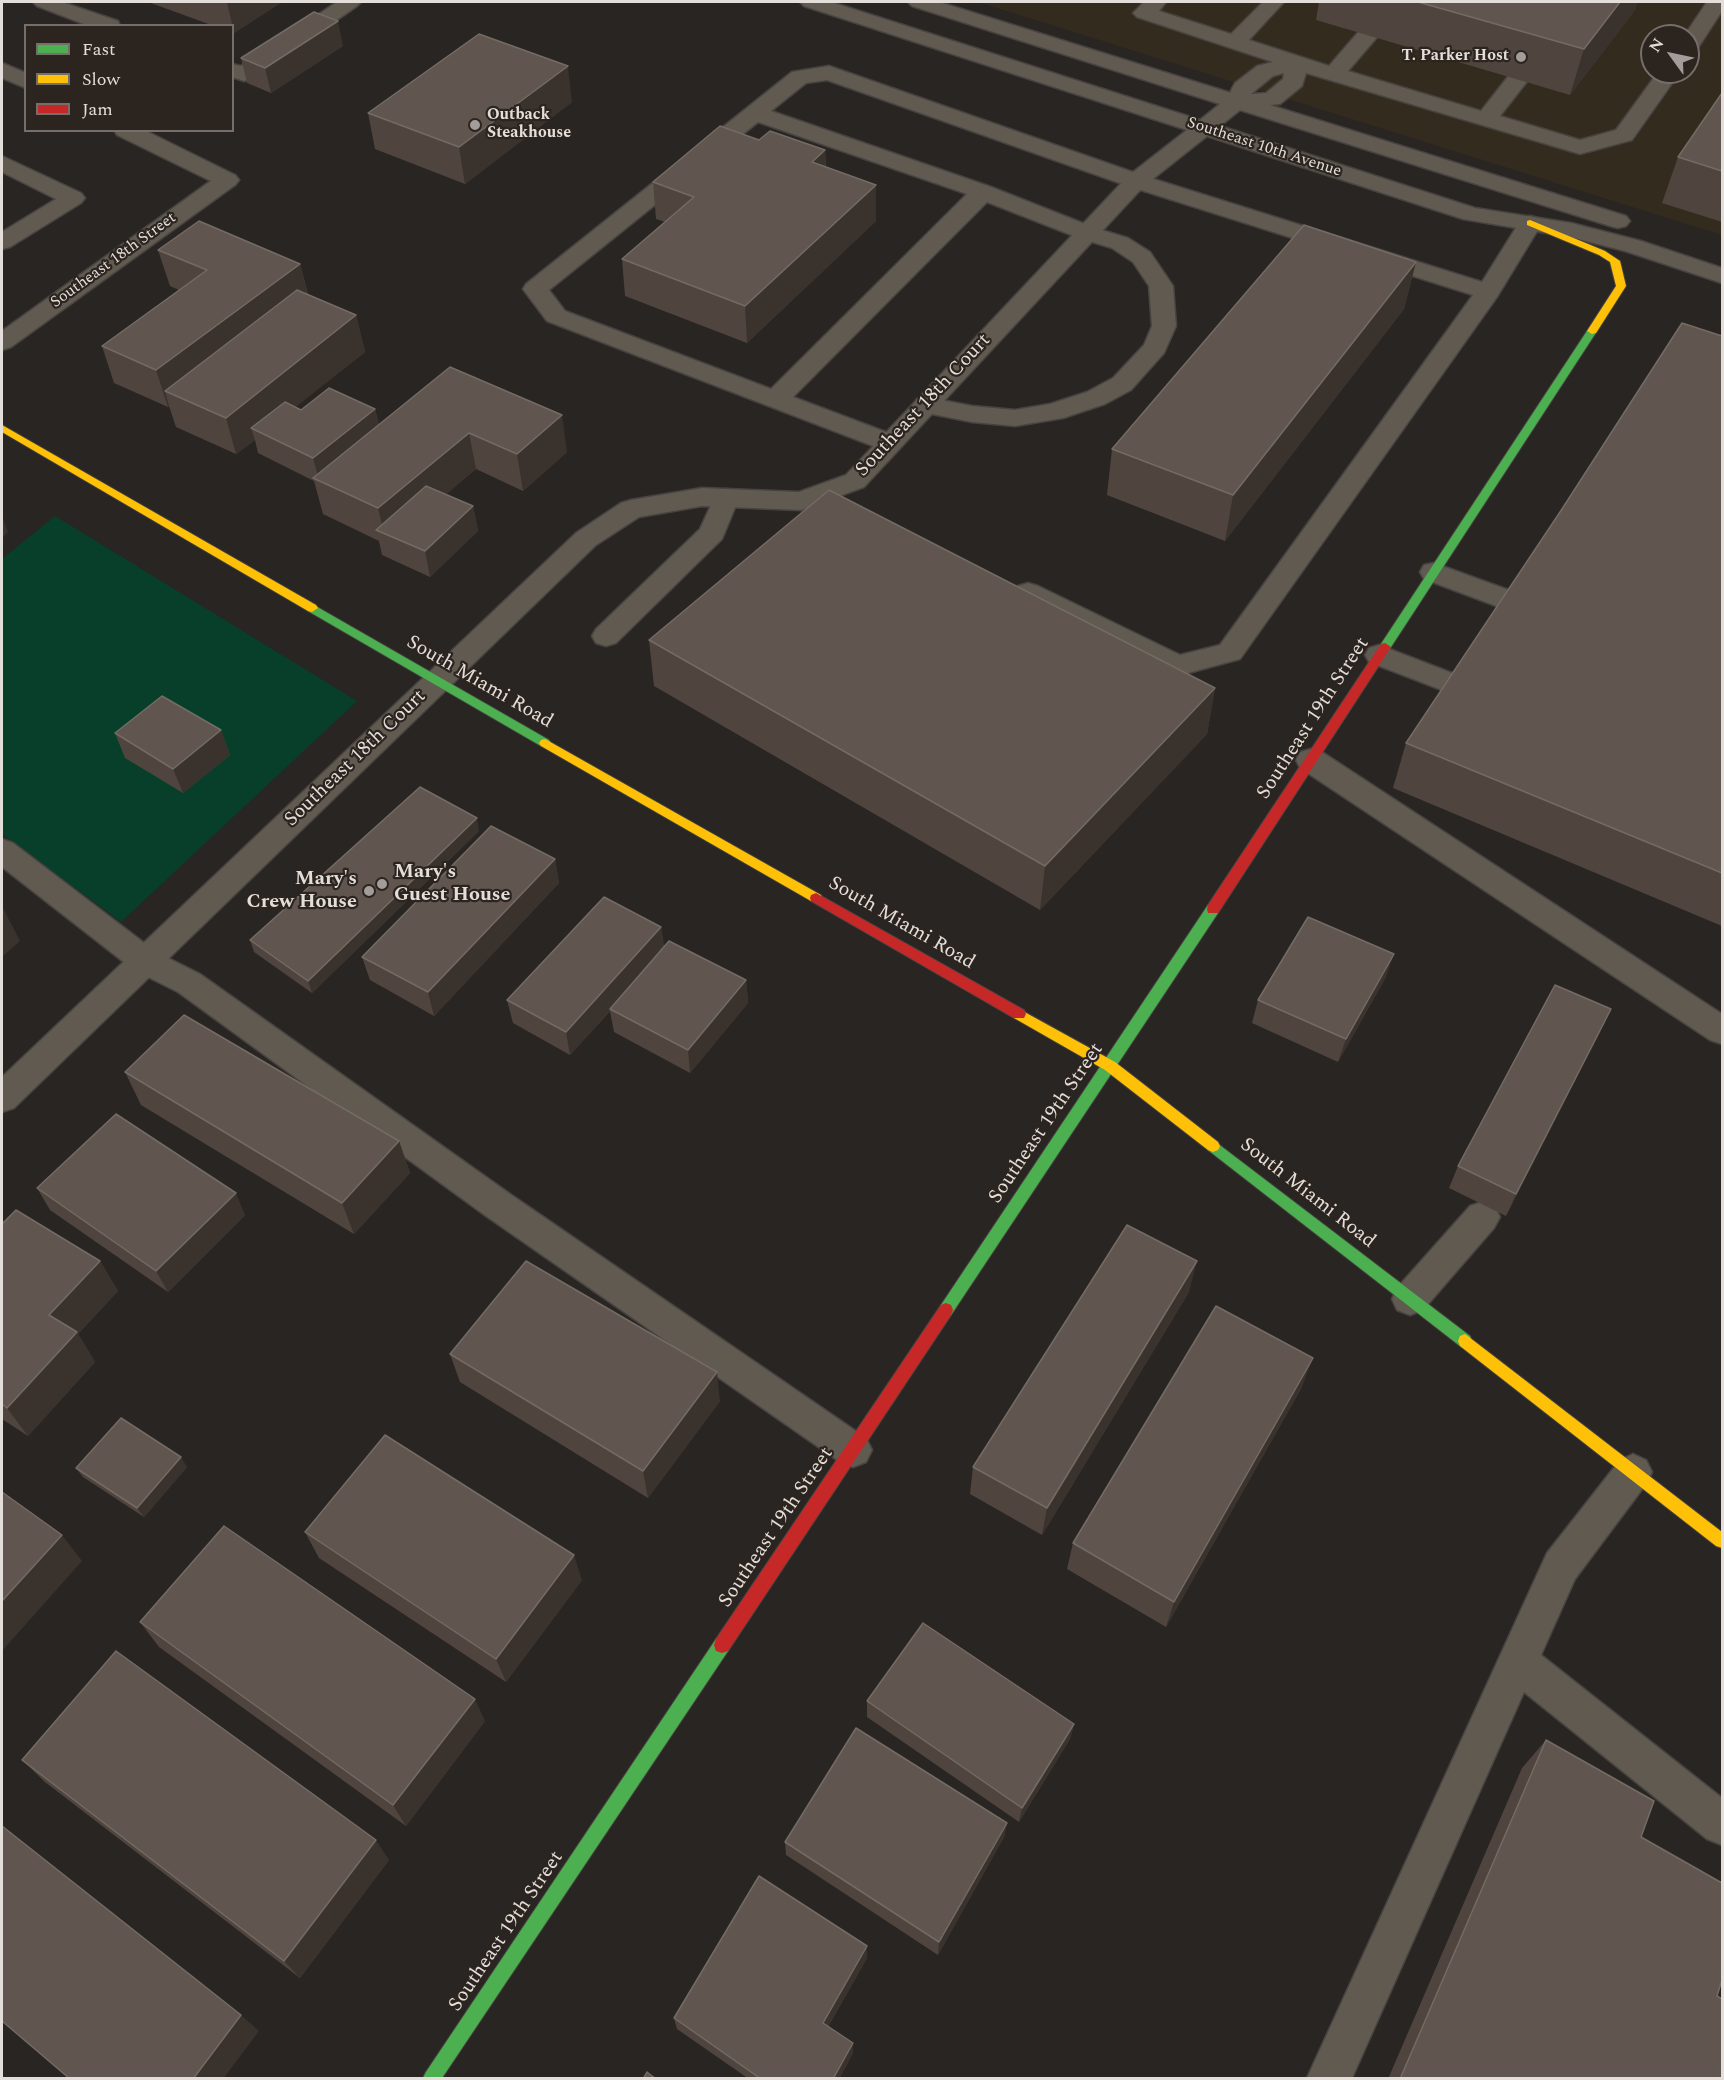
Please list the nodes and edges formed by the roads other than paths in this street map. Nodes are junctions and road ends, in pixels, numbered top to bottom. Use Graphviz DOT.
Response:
graph roads {
  1 [pos="44,2"];
  2 [pos="350,2"];
  3 [pos="811,2"];
  4 [pos="918,2"];
  5 [pos="1156,2"];
  6 [pos="1274,2"];
  7 [pos="1718,2"];
  8 [pos="981,21"];
  9 [pos="104,24"];
  10 [pos="1700,28"];
  11 [pos="1368,35"];
  12 [pos="1235,42"];
  13 [pos="950,46"];
  14 [pos="1296,63"];
  15 [pos="2,70"];
  16 [pos="1334,74"];
  17 [pos="236,79"];
  18 [pos="1518,79"];
  19 [pos="24,81"];
  20 [pos="1660,84"];
  21 [pos="1236,102"];
  22 [pos="754,113"];
  23 [pos="1486,119"];
  24 [pos="1202,128"];
  25 [pos="129,132"];
  26 [pos="177,132"];
  27 [pos="156,146"];
  28 [pos="2,163"];
  29 [pos="1136,181"];
  30 [pos="983,192"];
  31 [pos="1530,223"];
  32 [pos="1087,233"];
  33 [pos="2,242"];
  34 [pos="1722,253"];
  35 [pos="1722,276"];
  36 [pos="1488,292"];
  37 [pos="2,342"];
  38 [pos="776,400"];
  39 [pos="926,405"];
  40 [pos="2,428"];
  41 [pos="890,443"];
  42 [pos="830,490"];
  43 [pos="726,498"];
  44 [pos="858,507"];
  45 [pos="1434,572"];
  46 [pos="1001,580"];
  47 [pos="1515,603"];
  48 [pos="606,636"];
  49 [pos="1379,655"];
  50 [pos="437,681"];
  51 [pos="1460,687"];
  52 [pos="1311,760"];
  53 [pos="2,851"];
  54 [pos="145,961"];
  55 [pos="1722,1031"];
  56 [pos="1110,1066"];
  57 [pos="2,1098"];
  58 [pos="1482,1217"];
  59 [pos="1410,1299"];
  60 [pos="853,1450"];
  61 [pos="1633,1472"];
  62 [pos="1722,1541"];
  63 [pos="1517,1661"];
  64 [pos="1722,1824"];
  65 [pos="432,2079"];
  66 [pos="1329,2079"];
  1 -- 9 [label="street"];
  2 -- 17 [label="street"];
  3 -- 13 [label="street, Southeast 10th Avenue"];
  4 -- 8 [label="street, Southeast 10th Avenue"];
  5 -- 12 [label="street"];
  6 -- 12 [label="street"];
  7 -- 10 [label="street"];
  8 -- 13 [label="street"];
  8 -- 21 [label="street, Southeast 10th Avenue"];
  11 -- 16 [label="street"];
  12 -- 14 [label="street"];
  13 -- 24 [label="street, Southeast 10th Avenue"];
  14 -- 16 [label="street"];
  14 -- 21 [label="street"];
  15 -- 19 [label="street"];
  16 -- 23 [label="street"];
  18 -- 23 [label="street"];
  20 -- 23 [label="street"];
  21 -- 24 [label="street, Southeast 18th Court"];
  21 -- 34 [label="street, Southeast 10th Avenue"];
  22 -- 29 [label="street"];
  22 -- 30 [label="street"];
  22 -- 38 [label="street"];
  24 -- 29 [label="street, Southeast 18th Court"];
  24 -- 31 [label="street, Southeast 10th Avenue"];
  25 -- 27 [label="street"];
  26 -- 27 [label="street"];
  27 -- 37 [label="street, Southeast 18th Street"];
  28 -- 33 [label="street"];
  29 -- 32 [label="street, Southeast 18th Court"];
  29 -- 36 [label="street"];
  30 -- 32 [label="street"];
  30 -- 38 [label="street"];
  31 -- 35 [label="street, Southeast 10th Avenue"];
  31 -- 36 [label="street"];
  31 -- 45 [label="street, Southeast 19th Street"];
  32 -- 39 [label="street, Southeast 18th Court"];
  32 -- 39 [label="street"];
  36 -- 46 [label="street"];
  38 -- 41 [label="street"];
  39 -- 41 [label="street, Southeast 18th Court"];
  40 -- 50 [label="street, South Miami Road"];
  41 -- 42 [label="street, Southeast 18th Court"];
  42 -- 43 [label="street, Southeast 18th Court"];
  42 -- 44 [label="street"];
  43 -- 48 [label="street"];
  43 -- 50 [label="street, Southeast 18th Court"];
  45 -- 47 [label="street"];
  45 -- 49 [label="street, Southeast 19th Street"];
  49 -- 51 [label="street"];
  49 -- 52 [label="street, Southeast 19th Street"];
  50 -- 54 [label="street, Southeast 18th Court"];
  50 -- 56 [label="street, South Miami Road"];
  52 -- 55 [label="street"];
  52 -- 56 [label="street, Southeast 19th Street"];
  53 -- 54 [label="street"];
  54 -- 57 [label="street, Southeast 18th Court"];
  54 -- 60 [label="street"];
  56 -- 59 [label="street, South Miami Road"];
  56 -- 60 [label="street, Southeast 19th Street"];
  58 -- 59 [label="street"];
  59 -- 61 [label="street, South Miami Road"];
  60 -- 65 [label="street, Southeast 19th Street"];
  61 -- 62 [label="street, South Miami Road"];
  61 -- 63 [label="street"];
  63 -- 64 [label="street"];
  63 -- 66 [label="street"];
}
